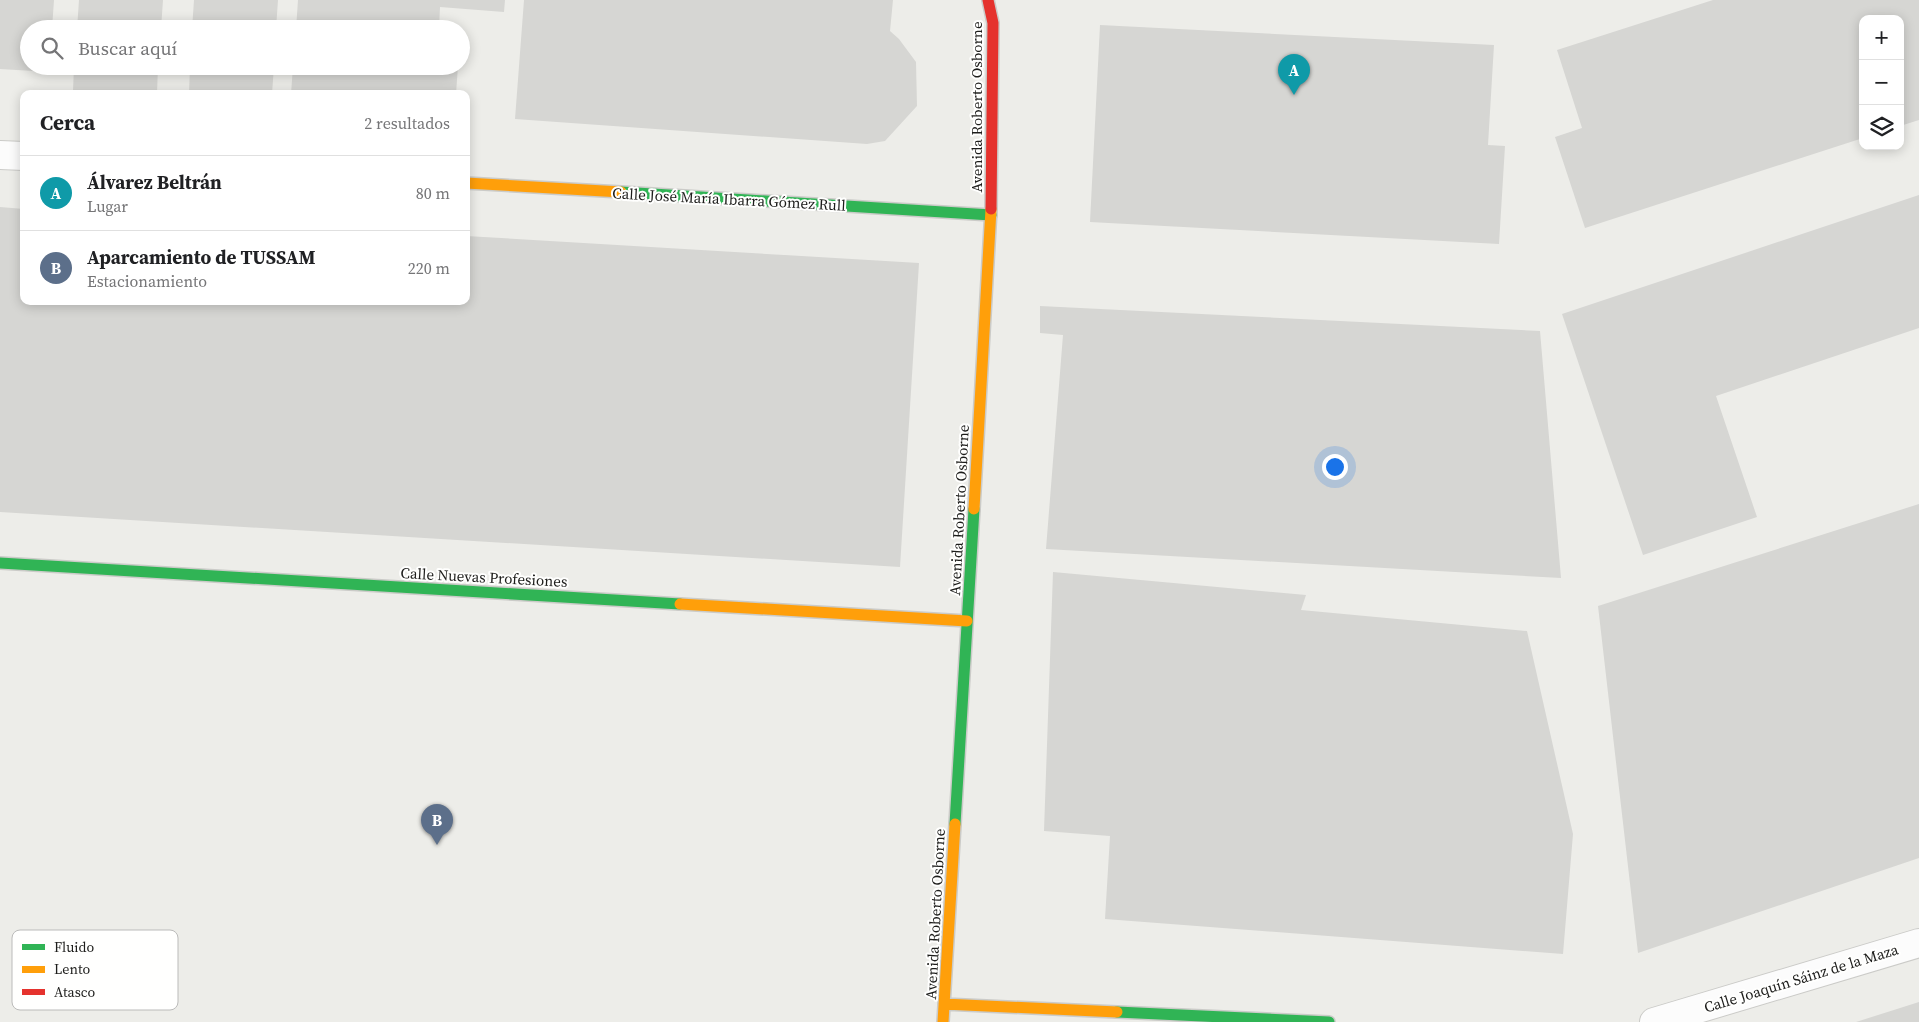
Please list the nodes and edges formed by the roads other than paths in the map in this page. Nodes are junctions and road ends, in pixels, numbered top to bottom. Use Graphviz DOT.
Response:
graph roads {
  1 [pos="988,0"];
  2 [pos="0,155"];
  3 [pos="20,156"];
  4 [pos="470,183"];
  5 [pos="991,215"];
  6 [pos="0,563"];
  7 [pos="967,621"];
  8 [pos="1919,943"];
  9 [pos="944,1004"];
  10 [pos="943,1022"];
  11 [pos="1329,1022"];
  12 [pos="1654,1022"];
  1 -- 5 [label="street, Avenida Roberto Osborne"];
  2 -- 3 [label="street"];
  4 -- 5 [label="street, Calle José María Ibarra Gómez Rull"];
  5 -- 7 [label="street, Avenida Roberto Osborne"];
  6 -- 7 [label="street, Calle Nuevas Profesiones"];
  7 -- 9 [label="street, Avenida Roberto Osborne"];
  8 -- 12 [label="street, Calle Joaquín Sáinz de la Maza"];
  9 -- 10 [label="street, Avenida Roberto Osborne"];
  9 -- 11 [label="street"];
}
